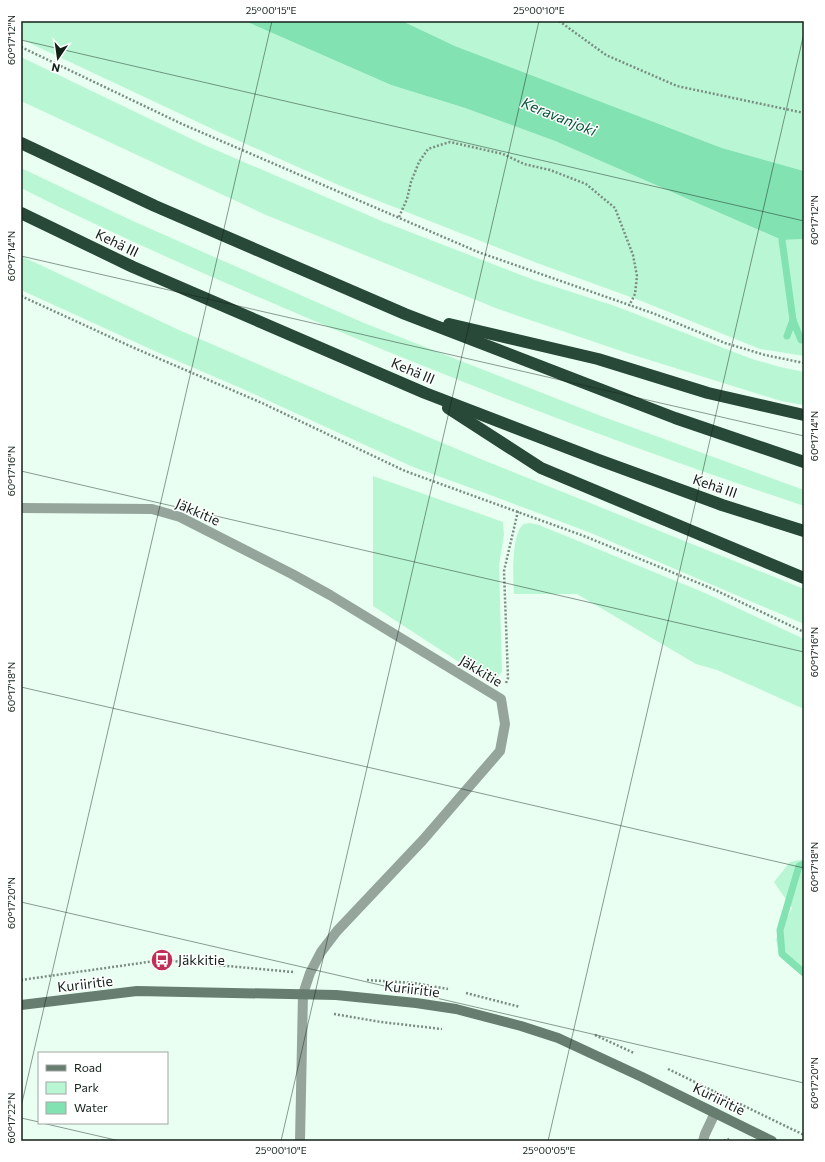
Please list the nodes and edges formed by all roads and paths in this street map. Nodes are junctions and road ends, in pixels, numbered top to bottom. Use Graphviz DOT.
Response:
graph roads {
  1 [pos="559,21"];
  2 [pos="21,47"];
  3 [pos="804,113"];
  4 [pos="21,143"];
  5 [pos="21,213"];
  6 [pos="399,217"];
  7 [pos="21,296"];
  8 [pos="629,306"];
  9 [pos="405,314"];
  10 [pos="804,363"];
  11 [pos="425,393"];
  12 [pos="804,415"];
  13 [pos="804,462"];
  14 [pos="21,508"];
  15 [pos="518,511"];
  16 [pos="804,531"];
  17 [pos="804,578"];
  18 [pos="804,632"];
  19 [pos="501,699"];
  20 [pos="303,994"];
  21 [pos="21,1005"];
  22 [pos="334,1014"];
  23 [pos="442,1029"];
  24 [pos="715,1114"];
  25 [pos="300,1141"];
  26 [pos="703,1141"];
  27 [pos="772,1141"];
  1 -- 3 [label="path"];
  2 -- 6 [label="path"];
  4 -- 9 [label="highway"];
  5 -- 11 [label="highway, Kehä III"];
  6 -- 8 [label="path"];
  6 -- 8 [label="path"];
  7 -- 15 [label="path"];
  8 -- 10 [label="path"];
  9 -- 12 [label="highway"];
  9 -- 13 [label="highway"];
  11 -- 16 [label="highway, Kehä III"];
  11 -- 17 [label="highway"];
  14 -- 19 [label="street, Jäkkitie"];
  15 -- 18 [label="path"];
  15 -- 19 [label="path"];
  19 -- 20 [label="street, Jäkkitie"];
  20 -- 21 [label="street, Kuriiritie"];
  20 -- 24 [label="street, Kuriiritie"];
  20 -- 25 [label="street, Jäkkitie"];
  22 -- 23 [label="path"];
  24 -- 26 [label="street"];
  24 -- 27 [label="street, Kuriiritie"];
}
